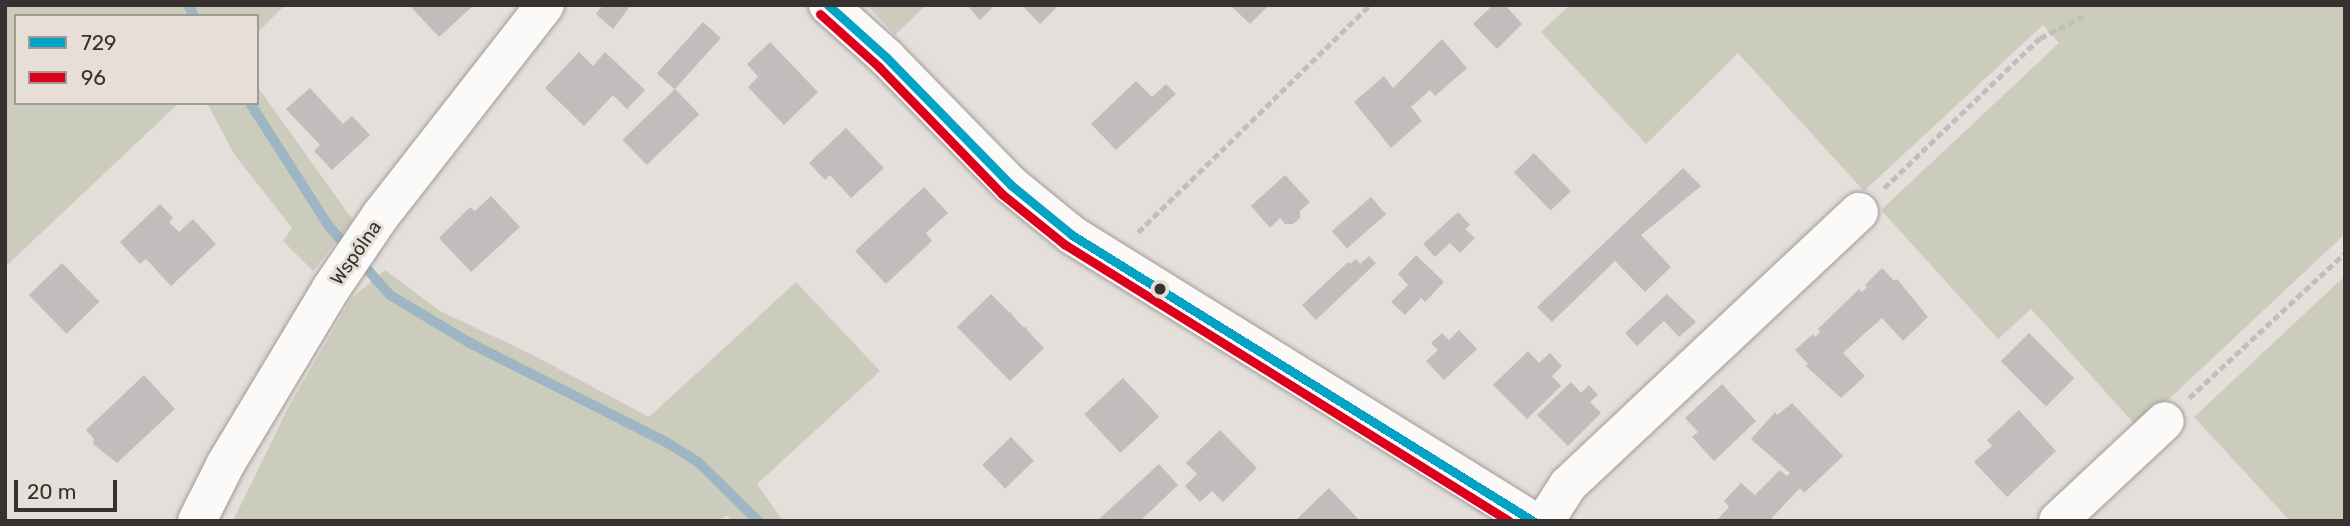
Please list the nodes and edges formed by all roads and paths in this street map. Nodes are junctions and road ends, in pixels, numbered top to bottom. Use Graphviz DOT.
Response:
graph roads {
  1 [pos="545,5"];
  2 [pos="828,5"];
  3 [pos="1370,5"];
  4 [pos="2087,15"];
  5 [pos="1859,212"];
  6 [pos="2345,253"];
  7 [pos="1110,259"];
  8 [pos="2165,421"];
  9 [pos="197,521"];
  10 [pos="1533,521"];
  11 [pos="1545,521"];
  12 [pos="2058,521"];
  1 -- 9 [label="street, Wspólna"];
  2 -- 7 [label="street"];
  3 -- 7 [label="path"];
  4 -- 5 [label="path"];
  5 -- 11 [label="street"];
  6 -- 8 [label="path"];
  7 -- 10 [label="street"];
  8 -- 12 [label="street"];
}
